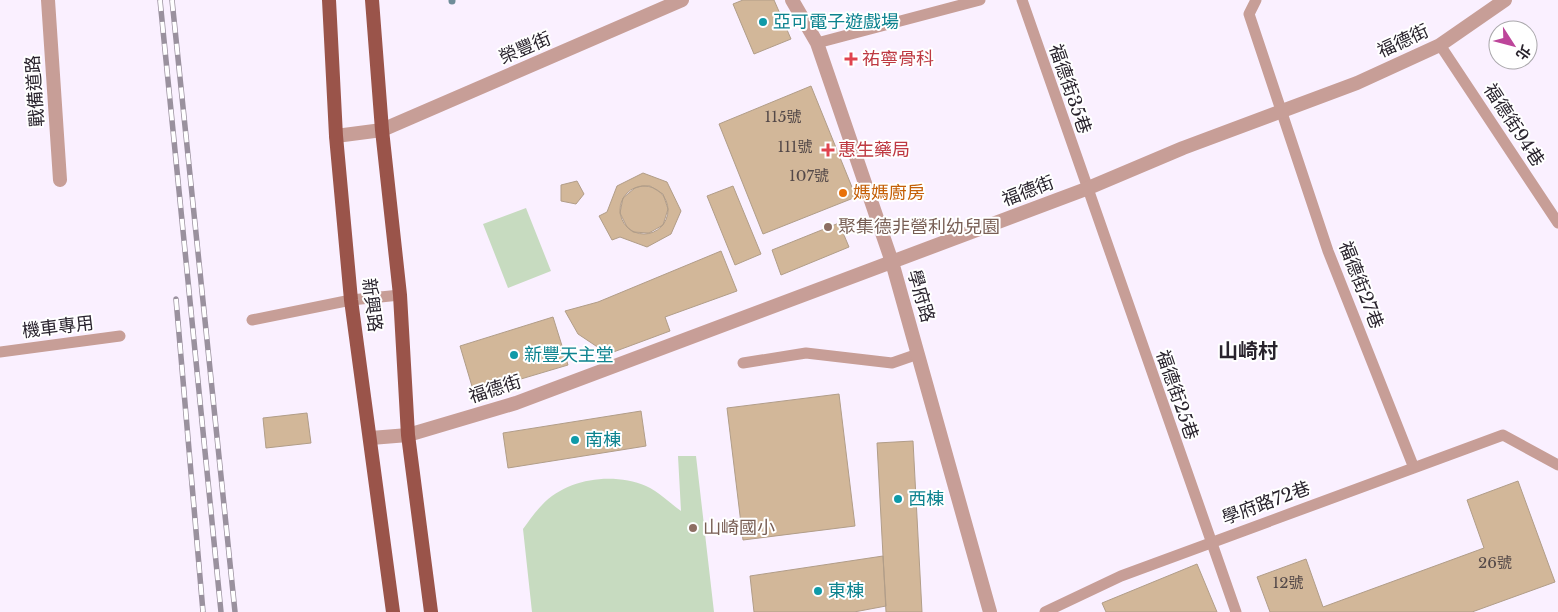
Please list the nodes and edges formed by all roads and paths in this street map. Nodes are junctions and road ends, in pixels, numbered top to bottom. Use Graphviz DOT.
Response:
graph roads {
  1 [pos="48,0"];
  2 [pos="329,0"];
  3 [pos="372,0"];
  4 [pos="682,0"];
  5 [pos="792,0"];
  6 [pos="980,0"];
  7 [pos="1022,0"];
  8 [pos="1256,0"];
  9 [pos="1505,0"];
  10 [pos="817,43"];
  11 [pos="1440,45"];
  12 [pos="1282,112"];
  13 [pos="382,130"];
  14 [pos="336,136"];
  15 [pos="60,180"];
  16 [pos="1086,189"];
  17 [pos="1558,224"];
  18 [pos="892,262"];
  19 [pos="400,296"];
  20 [pos="351,300"];
  21 [pos="252,320"];
  22 [pos="120,336"];
  23 [pos="0,352"];
  24 [pos="918,354"];
  25 [pos="743,363"];
  26 [pos="408,435"];
  27 [pos="371,438"];
  28 [pos="1558,465"];
  29 [pos="1414,468"];
  30 [pos="1211,542"];
  31 [pos="393,612"];
  32 [pos="431,612"];
  33 [pos="990,612"];
  34 [pos="1045,612"];
  35 [pos="1236,612"];
  1 -- 15 [label="street, 戰備道路"];
  2 -- 14 [label="main road, 新興路"];
  3 -- 13 [label="main road, 新興路"];
  4 -- 13 [label="street, 榮豐街"];
  5 -- 10 [label="street, 學府路"];
  6 -- 10 [label="lane"];
  7 -- 16 [label="lane, 福德街35巷"];
  8 -- 12 [label="lane, 福德街27巷"];
  9 -- 11 [label="street, 福德街"];
  10 -- 18 [label="street, 學府路"];
  11 -- 12 [label="street, 福德街"];
  11 -- 17 [label="lane, 福德街94巷"];
  12 -- 16 [label="street, 福德街"];
  12 -- 29 [label="lane, 福德街27巷"];
  13 -- 14 [label="street, 榮豐街"];
  13 -- 19 [label="main road, 新興路"];
  14 -- 20 [label="main road, 新興路"];
  16 -- 18 [label="street, 福德街"];
  16 -- 30 [label="lane, 福德街25巷"];
  18 -- 24 [label="street, 學府路"];
  18 -- 26 [label="street, 福德街"];
  19 -- 20 [label="lane"];
  19 -- 26 [label="main road, 新興路"];
  20 -- 21 [label="lane"];
  20 -- 27 [label="main road, 新興路"];
  22 -- 23 [label="lane, 機車專用"];
  24 -- 25 [label="lane"];
  24 -- 33 [label="street, 學府路"];
  26 -- 27 [label="street, 福德街"];
  26 -- 32 [label="main road, 新興路"];
  27 -- 31 [label="main road, 新興路"];
  28 -- 29 [label="lane, 學府路72巷"];
  29 -- 30 [label="lane, 學府路72巷"];
  30 -- 34 [label="lane, 學府路72巷"];
  30 -- 35 [label="lane, 福德街25巷"];
}
